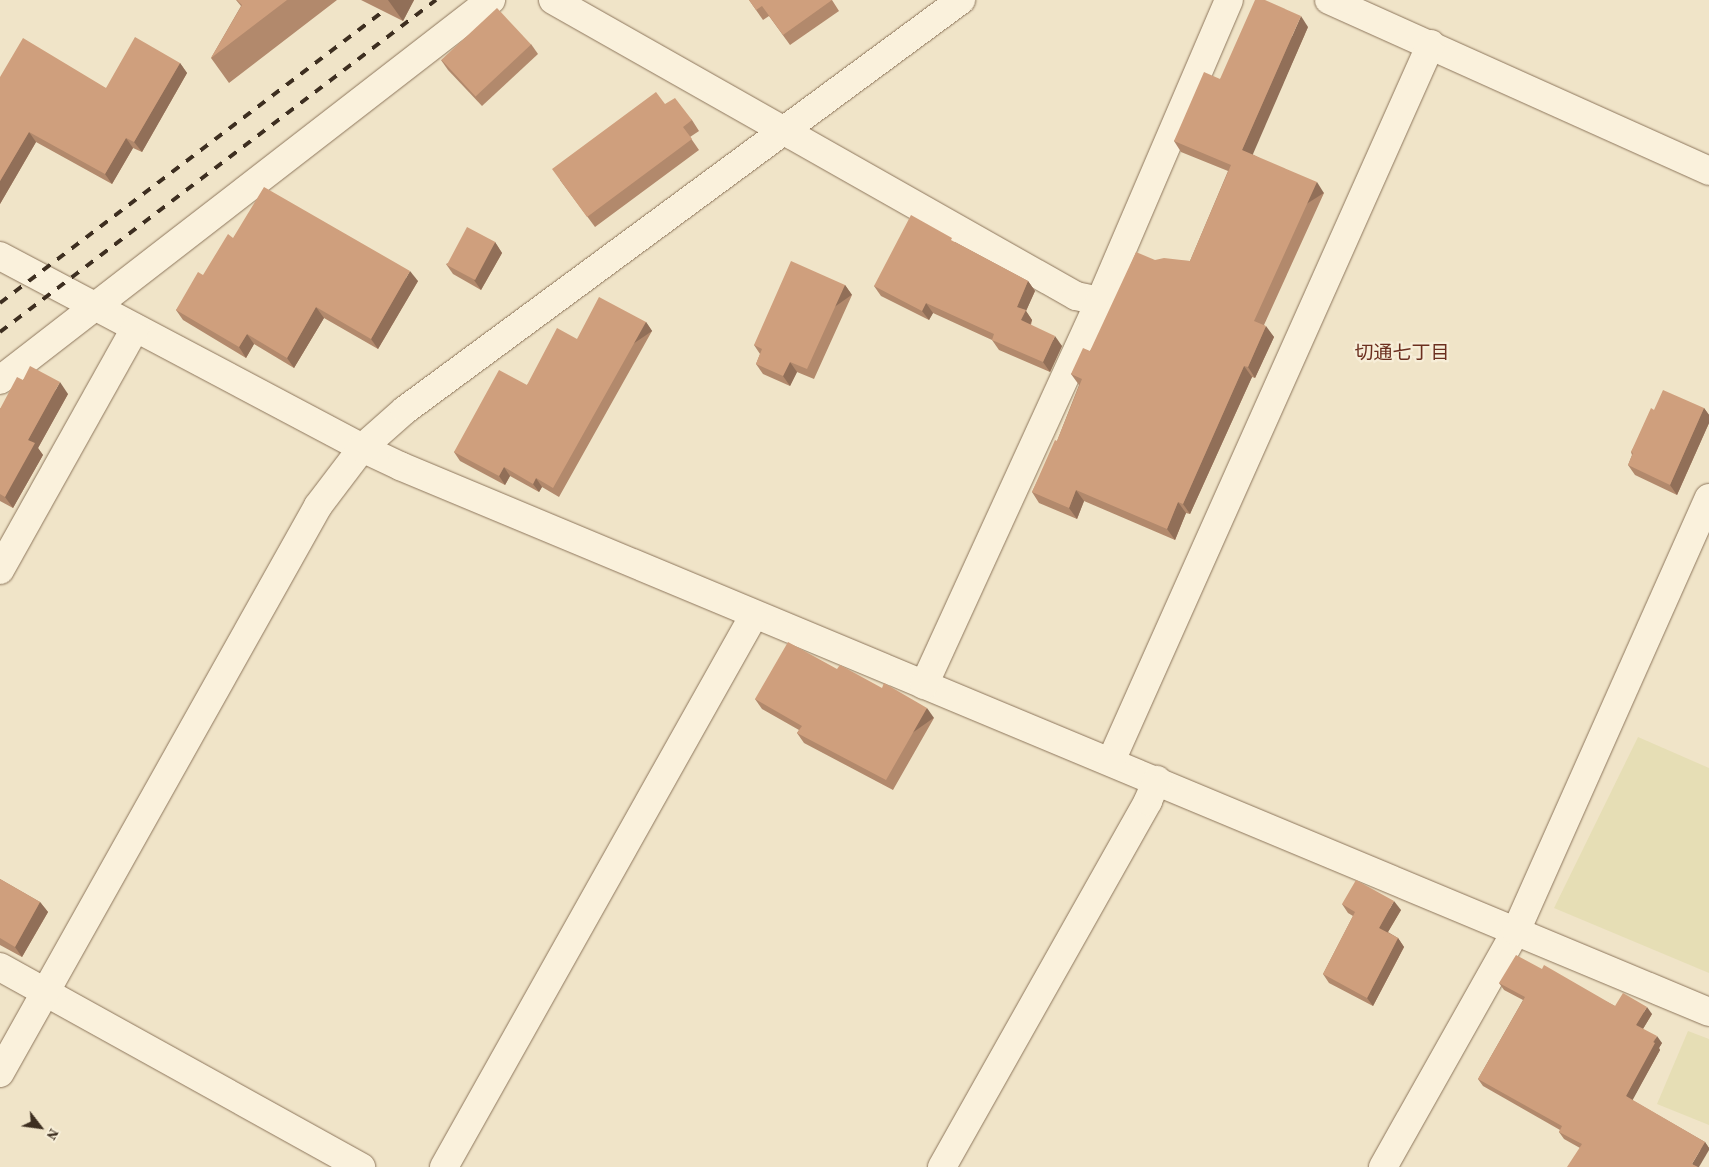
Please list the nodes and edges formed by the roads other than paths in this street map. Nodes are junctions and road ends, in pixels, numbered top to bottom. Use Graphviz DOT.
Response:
graph roads {
  1 [pos="491,0"];
  2 [pos="553,0"];
  3 [pos="960,0"];
  4 [pos="1228,0"];
  5 [pos="1329,0"];
  6 [pos="1431,44"];
  7 [pos="783,130"];
  8 [pos="1709,171"];
  9 [pos="0,256"];
  10 [pos="1100,301"];
  11 [pos="93,306"];
  12 [pos="135,328"];
  13 [pos="0,380"];
  14 [pos="362,448"];
  15 [pos="1709,498"];
  16 [pos="0,570"];
  17 [pos="754,615"];
  18 [pos="924,685"];
  19 [pos="1111,761"];
  20 [pos="1157,780"];
  21 [pos="1516,931"];
  22 [pos="0,967"];
  23 [pos="46,992"];
  24 [pos="1709,1012"];
  25 [pos="0,1073"];
  26 [pos="361,1167"];
  27 [pos="444,1167"];
  28 [pos="942,1167"];
  29 [pos="1383,1167"];
  1 -- 11 [label="street"];
  2 -- 7 [label="street"];
  3 -- 7 [label="street"];
  4 -- 10 [label="street"];
  5 -- 6 [label="street"];
  6 -- 8 [label="street"];
  6 -- 19 [label="street"];
  7 -- 10 [label="street"];
  7 -- 14 [label="street"];
  9 -- 11 [label="street"];
  10 -- 18 [label="street"];
  11 -- 12 [label="street"];
  11 -- 13 [label="street"];
  12 -- 14 [label="street"];
  12 -- 16 [label="street"];
  14 -- 17 [label="street"];
  14 -- 23 [label="street"];
  15 -- 21 [label="street"];
  17 -- 18 [label="street"];
  17 -- 27 [label="street"];
  18 -- 19 [label="street"];
  19 -- 20 [label="street"];
  20 -- 21 [label="street"];
  20 -- 28 [label="street"];
  21 -- 24 [label="street"];
  21 -- 29 [label="street"];
  22 -- 23 [label="street"];
  23 -- 25 [label="street"];
  23 -- 26 [label="street"];
}
